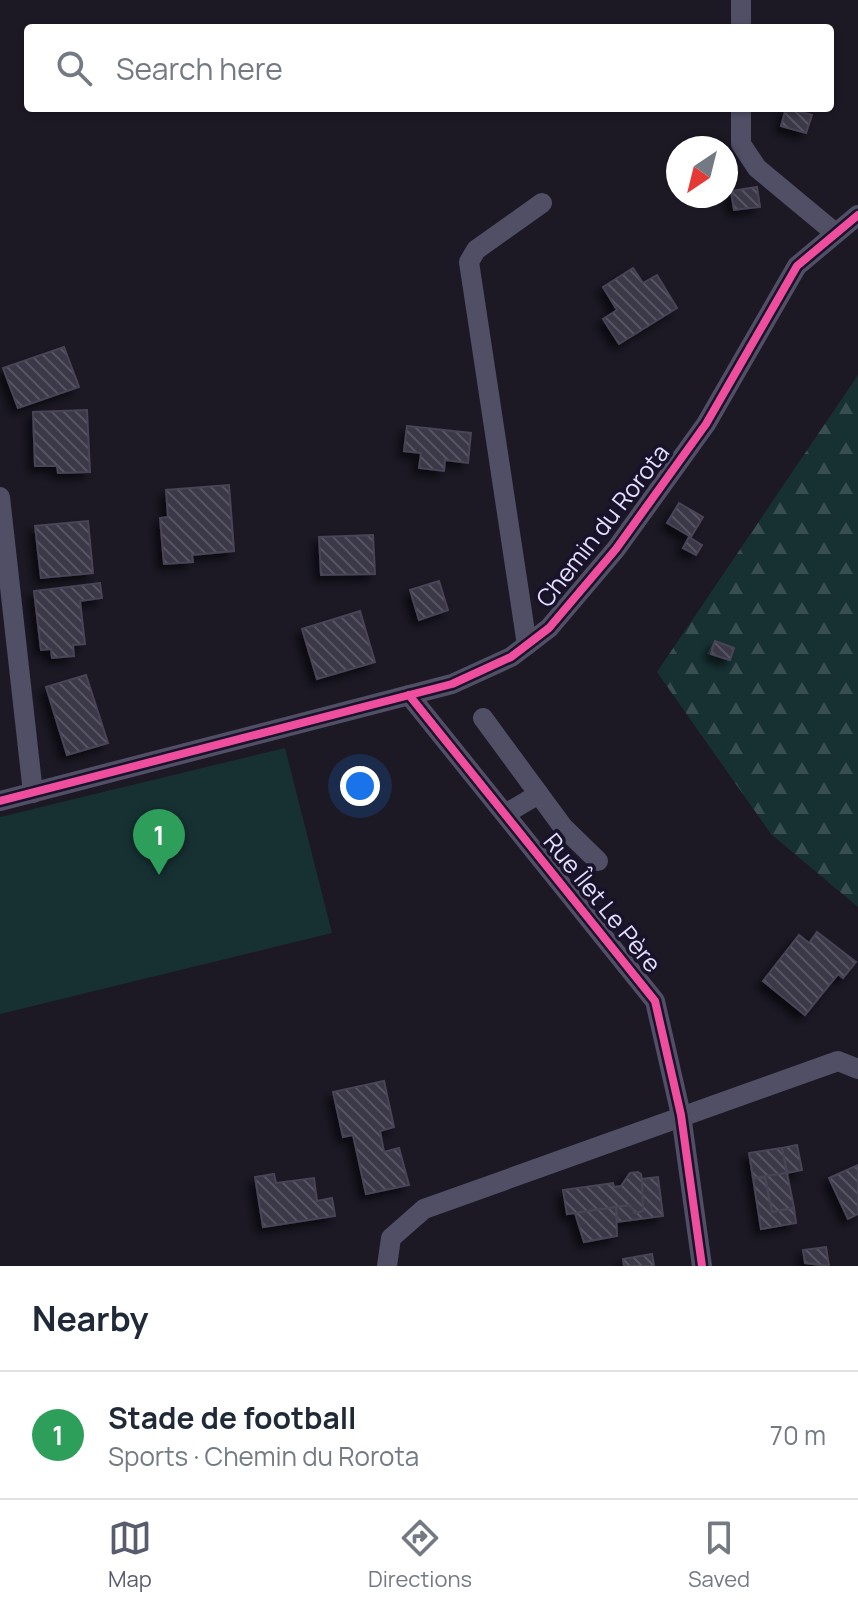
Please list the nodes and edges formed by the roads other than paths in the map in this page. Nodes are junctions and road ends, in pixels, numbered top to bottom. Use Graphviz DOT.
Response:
graph roads {
  1 [pos="741,0"];
  2 [pos="741,24"];
  3 [pos="741,112"];
  4 [pos="542,203"];
  5 [pos="858,215"];
  6 [pos="834,232"];
  7 [pos="0,497"];
  8 [pos="527,645"];
  9 [pos="409,695"];
  10 [pos="483,718"];
  11 [pos="33,793"];
  12 [pos="539,794"];
  13 [pos="0,801"];
  14 [pos="505,814"];
  15 [pos="563,827"];
  16 [pos="532,848"];
  17 [pos="598,861"];
  18 [pos="858,1069"];
  19 [pos="681,1115"];
  20 [pos="387,1266"];
  21 [pos="702,1266"];
  1 -- 2 [label="street"];
  3 -- 6 [label="street"];
  4 -- 8 [label="street"];
  5 -- 6 [label="street, Chemin du Rorota"];
  6 -- 8 [label="street, Chemin du Rorota"];
  7 -- 11 [label="street"];
  8 -- 9 [label="street, Chemin du Rorota"];
  9 -- 11 [label="street, Chemin du Rorota"];
  9 -- 14 [label="street, Rue Îlet Le Père"];
  10 -- 12 [label="street"];
  11 -- 13 [label="street, Chemin du Rorota"];
  12 -- 14 [label="street"];
  12 -- 15 [label="street"];
  14 -- 16 [label="street, Rue Îlet Le Père"];
  15 -- 16 [label="street"];
  15 -- 17 [label="street"];
  16 -- 19 [label="street, Rue Îlet Le Père"];
  18 -- 19 [label="street"];
  19 -- 20 [label="street"];
  19 -- 21 [label="street, Rue Îlet Le Père"];
}
